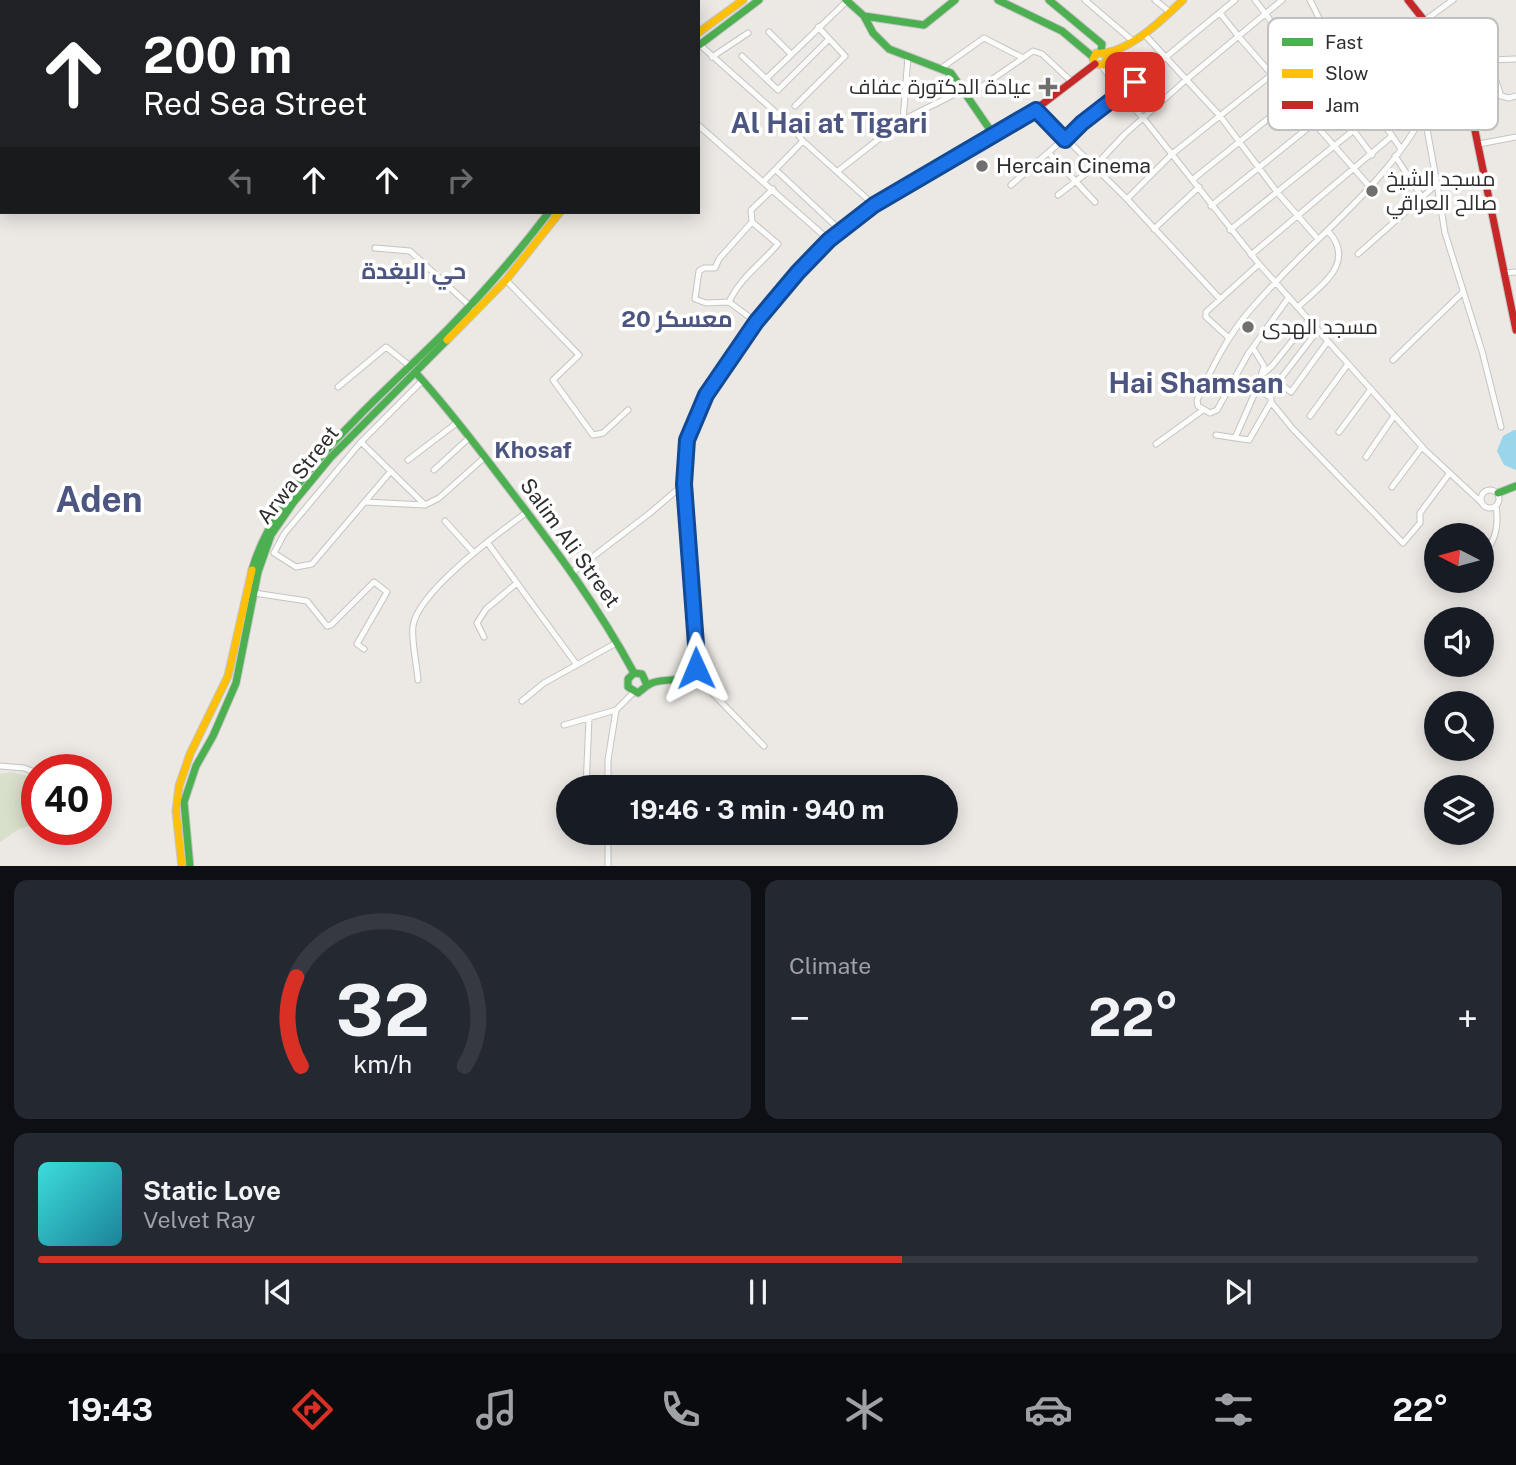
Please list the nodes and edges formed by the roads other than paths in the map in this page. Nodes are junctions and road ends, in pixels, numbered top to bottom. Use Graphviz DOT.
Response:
graph roads {
  1 [pos="743,0"];
  2 [pos="759,0"];
  3 [pos="955,0"];
  4 [pos="998,0"];
  5 [pos="1049,0"];
  6 [pos="1084,0"];
  7 [pos="1155,0"];
  8 [pos="1184,0"];
  9 [pos="1235,0"];
  10 [pos="1255,0"];
  11 [pos="1282,0"];
  12 [pos="1310,0"];
  13 [pos="1409,0"];
  14 [pos="1453,0"];
  15 [pos="846,1"];
  16 [pos="1064,12"];
  17 [pos="1170,12"];
  18 [pos="1220,13"];
  19 [pos="1266,14"];
  20 [pos="864,16"];
  21 [pos="1269,18"];
  22 [pos="1318,18"];
  23 [pos="1422,18"];
  24 [pos="1428,18"];
  25 [pos="1052,26"];
  26 [pos="818,27"];
  27 [pos="700,32"];
  28 [pos="769,32"];
  29 [pos="747,33"];
  30 [pos="1144,35"];
  31 [pos="1239,37"];
  32 [pos="828,40"];
  33 [pos="1133,41"];
  34 [pos="700,45"];
  35 [pos="700,47"];
  36 [pos="1103,53"];
  37 [pos="791,54"];
  38 [pos="742,56"];
  39 [pos="712,57"];
  40 [pos="908,57"];
  41 [pos="1165,57"];
  42 [pos="1023,58"];
  43 [pos="1516,59"];
  44 [pos="1498,60"];
  45 [pos="1097,62"];
  46 [pos="940,69"];
  47 [pos="1268,70"];
  48 [pos="767,78"];
  49 [pos="1268,78"];
  50 [pos="1187,79"];
  51 [pos="1072,82"];
  52 [pos="1498,85"];
  53 [pos="966,93"];
  54 [pos="1121,94"];
  55 [pos="1516,96"];
  56 [pos="794,106"];
  57 [pos="1036,110"];
  58 [pos="1220,116"];
  59 [pos="1268,118"];
  60 [pos="1144,119"];
  61 [pos="903,120"];
  62 [pos="700,127"];
  63 [pos="1306,130"];
  64 [pos="1321,130"];
  65 [pos="1353,130"];
  66 [pos="1388,130"];
  67 [pos="1413,130"];
  68 [pos="1427,130"];
  69 [pos="1476,130"];
  70 [pos="993,134"];
  71 [pos="1392,136"];
  72 [pos="1516,137"];
  73 [pos="1065,140"];
  74 [pos="803,141"];
  75 [pos="1238,141"];
  76 [pos="1479,144"];
  77 [pos="1335,145"];
  78 [pos="1401,149"];
  79 [pos="1049,153"];
  80 [pos="1172,154"];
  81 [pos="1372,155"];
  82 [pos="1395,156"];
  83 [pos="1093,167"];
  84 [pos="1258,168"];
  85 [pos="1355,169"];
  86 [pos="776,170"];
  87 [pos="838,171"];
  88 [pos="1192,180"];
  89 [pos="764,181"];
  90 [pos="1076,181"];
  91 [pos="1437,184"];
  92 [pos="1011,185"];
  93 [pos="1199,187"];
  94 [pos="1370,187"];
  95 [pos="772,189"];
  96 [pos="1277,192"];
  97 [pos="1058,195"];
  98 [pos="1422,197"];
  99 [pos="1127,199"];
  100 [pos="1095,202"];
  101 [pos="874,205"];
  102 [pos="1211,205"];
  103 [pos="548,214"];
  104 [pos="558,214"];
  105 [pos="1298,216"];
  106 [pos="752,222"];
  107 [pos="1154,229"];
  108 [pos="1230,230"];
  109 [pos="841,231"];
  110 [pos="1328,231"];
  111 [pos="1318,239"];
  112 [pos="829,240"];
  113 [pos="375,247"];
  114 [pos="1358,254"];
  115 [pos="1251,255"];
  116 [pos="1259,264"];
  117 [pos="1516,272"];
  118 [pos="1505,273"];
  119 [pos="506,280"];
  120 [pos="1277,283"];
  121 [pos="1462,293"];
  122 [pos="1289,297"];
  123 [pos="1220,299"];
  124 [pos="729,302"];
  125 [pos="471,307"];
  126 [pos="1298,307"];
  127 [pos="1309,320"];
  128 [pos="756,322"];
  129 [pos="1318,330"];
  130 [pos="1516,330"];
  131 [pos="1229,338"];
  132 [pos="1328,341"];
  133 [pos="1252,348"];
  134 [pos="1393,360"];
  135 [pos="1348,364"];
  136 [pos="410,366"];
  137 [pos="416,373"];
  138 [pos="1262,374"];
  139 [pos="423,380"];
  140 [pos="338,387"];
  141 [pos="1257,388"];
  142 [pos="1371,389"];
  143 [pos="1272,402"];
  144 [pos="628,410"];
  145 [pos="1203,410"];
  146 [pos="1310,416"];
  147 [pos="1394,416"];
  148 [pos="458,422"];
  149 [pos="1501,427"];
  150 [pos="1339,432"];
  151 [pos="1216,435"];
  152 [pos="470,437"];
  153 [pos="1235,438"];
  154 [pos="361,442"];
  155 [pos="1156,444"];
  156 [pos="1422,447"];
  157 [pos="485,457"];
  158 [pos="1366,457"];
  159 [pos="408,460"];
  160 [pos="434,470"];
  161 [pos="391,471"];
  162 [pos="1448,474"];
  163 [pos="684,484"];
  164 [pos="1392,486"];
  165 [pos="1516,486"];
  166 [pos="1498,493"];
  167 [pos="365,502"];
  168 [pos="1482,503"];
  169 [pos="425,505"];
  170 [pos="1496,506"];
  171 [pos="527,512"];
  172 [pos="445,521"];
  173 [pos="1494,538"];
  174 [pos="487,542"];
  175 [pos="473,552"];
  176 [pos="573,572"];
  177 [pos="517,583"];
  178 [pos="254,593"];
  179 [pos="484,637"];
  180 [pos="618,642"];
  181 [pos="364,649"];
  182 [pos="577,665"];
  183 [pos="634,673"];
  184 [pos="693,673"];
  185 [pos="418,680"];
  186 [pos="647,685"];
  187 [pos="634,692"];
  188 [pos="522,701"];
  189 [pos="616,710"];
  190 [pos="589,718"];
  191 [pos="564,725"];
  192 [pos="764,746"];
  193 [pos="186,762"];
  194 [pos="0,766"];
  195 [pos="196,766"];
  196 [pos="21,768"];
  197 [pos="587,775"];
  198 [pos="608,775"];
  199 [pos="608,845"];
  200 [pos="182,866"];
  201 [pos="190,866"];
  202 [pos="608,866"];
  1 -- 27 [label="street"];
  2 -- 34 [label="street"];
  3 -- 20 [label="street"];
  4 -- 25 [label="street"];
  5 -- 16 [label="street"];
  6 -- 33 [label="street"];
  7 -- 17 [label="street"];
  8 -- 17 [label="street"];
  9 -- 18 [label="street"];
  10 -- 19 [label="street"];
  11 -- 19 [label="street"];
  12 -- 22 [label="street"];
  13 -- 23 [label="street"];
  14 -- 24 [label="street"];
  15 -- 20 [label="street"];
  15 -- 26 [label="street"];
  16 -- 25 [label="street"];
  16 -- 36 [label="street"];
  17 -- 30 [label="street"];
  18 -- 31 [label="street"];
  18 -- 41 [label="street"];
  19 -- 21 [label="street"];
  19 -- 31 [label="street"];
  20 -- 40 [label="street"];
  25 -- 45 [label="street"];
  26 -- 32 [label="street"];
  26 -- 37 [label="street"];
  28 -- 37 [label="street"];
  29 -- 39 [label="street"];
  30 -- 33 [label="street"];
  30 -- 41 [label="street"];
  31 -- 47 [label="street"];
  31 -- 50 [label="street"];
  32 -- 48 [label="street"];
  32 -- 56 [label="street"];
  33 -- 36 [label="street"];
  35 -- 39 [label="street"];
  36 -- 45 [label="street"];
  36 -- 45 [label="street"];
  37 -- 48 [label="street"];
  38 -- 48 [label="street"];
  39 -- 74 [label="street"];
  40 -- 46 [label="street"];
  40 -- 61 [label="street"];
  41 -- 50 [label="street"];
  41 -- 54 [label="street"];
  42 -- 46 [label="street"];
  42 -- 51 [label="street"];
  42 -- 53 [label="street"];
  43 -- 44 [label="street"];
  45 -- 51 [label="street"];
  45 -- 54 [label="street"];
  46 -- 53 [label="street"];
  49 -- 58 [label="street"];
  50 -- 58 [label="street"];
  50 -- 60 [label="street"];
  51 -- 57 [label="street"];
  52 -- 55 [label="street"];
  53 -- 61 [label="street"];
  53 -- 70 [label="street"];
  54 -- 60 [label="street"];
  54 -- 73 [label="street"];
  57 -- 70 [label="street"];
  57 -- 73 [label="street"];
  58 -- 75 [label="street"];
  58 -- 80 [label="street"];
  59 -- 75 [label="street"];
  60 -- 80 [label="street"];
  60 -- 83 [label="street"];
  61 -- 87 [label="street"];
  62 -- 89 [label="street"];
  63 -- 84 [label="street"];
  64 -- 77 [label="street"];
  65 -- 77 [label="street"];
  65 -- 81 [label="street"];
  66 -- 71 [label="street"];
  67 -- 78 [label="street"];
  68 -- 91 [label="street"];
  69 -- 76 [label="street"];
  70 -- 101 [label="street"];
  71 -- 78 [label="street"];
  71 -- 81 [label="street"];
  72 -- 76 [label="street"];
  73 -- 79 [label="street"];
  73 -- 83 [label="street"];
  74 -- 86 [label="street"];
  74 -- 87 [label="street"];
  75 -- 84 [label="street"];
  75 -- 88 [label="street"];
  76 -- 118 [label="street"];
  77 -- 85 [label="street"];
  77 -- 96 [label="street"];
  78 -- 82 [label="street"];
  79 -- 90 [label="street"];
  79 -- 92 [label="street"];
  80 -- 88 [label="street"];
  80 -- 99 [label="street"];
  81 -- 85 [label="street"];
  82 -- 94 [label="street"];
  82 -- 98 [label="street"];
  83 -- 90 [label="street"];
  83 -- 99 [label="street"];
  84 -- 96 [label="street"];
  84 -- 102 [label="street"];
  85 -- 94 [label="street"];
  85 -- 105 [label="street"];
  86 -- 89 [label="street"];
  86 -- 109 [label="street"];
  87 -- 101 [label="street"];
  88 -- 93 [label="street"];
  89 -- 95 [label="street"];
  90 -- 97 [label="street"];
  90 -- 100 [label="street"];
  91 -- 98 [label="street"];
  91 -- 121 [label="street"];
  93 -- 102 [label="street"];
  93 -- 107 [label="street"];
  94 -- 110 [label="street"];
  95 -- 106 [label="street"];
  95 -- 112 [label="street"];
  96 -- 105 [label="street"];
  96 -- 108 [label="street"];
  98 -- 114 [label="street"];
  99 -- 107 [label="street"];
  101 -- 109 [label="street"];
  102 -- 108 [label="street"];
  103 -- 125 [label="street, Arwa Street"];
  104 -- 119 [label="street, Arwa Street"];
  105 -- 111 [label="street"];
  105 -- 115 [label="street"];
  106 -- 124 [label="street"];
  106 -- 124 [label="street"];
  107 -- 123 [label="street"];
  108 -- 115 [label="street"];
  109 -- 112 [label="street"];
  110 -- 111 [label="street"];
  110 -- 126 [label="street"];
  111 -- 120 [label="street"];
  112 -- 128 [label="street"];
  113 -- 125 [label="street"];
  115 -- 116 [label="street"];
  116 -- 120 [label="street"];
  116 -- 123 [label="street"];
  117 -- 118 [label="street"];
  118 -- 130 [label="street"];
  119 -- 137 [label="street, Arwa Street"];
  119 -- 144 [label="street"];
  120 -- 122 [label="street"];
  120 -- 131 [label="street"];
  121 -- 134 [label="street"];
  121 -- 149 [label="street"];
  122 -- 126 [label="street"];
  122 -- 133 [label="street"];
  123 -- 131 [label="street"];
  124 -- 128 [label="street"];
  125 -- 136 [label="street, Arwa Street"];
  126 -- 127 [label="street"];
  127 -- 129 [label="street"];
  127 -- 138 [label="street"];
  128 -- 163 [label="street"];
  129 -- 132 [label="street"];
  129 -- 132 [label="street"];
  131 -- 145 [label="street"];
  132 -- 135 [label="street"];
  133 -- 138 [label="street"];
  133 -- 145 [label="street"];
  135 -- 142 [label="street"];
  135 -- 146 [label="street"];
  136 -- 137 [label="street, Salim Ali Street"];
  136 -- 140 [label="street"];
  136 -- 193 [label="street, Arwa Street"];
  137 -- 139 [label="street, Salim Ali Street"];
  137 -- 178 [label="street, Arwa Street"];
  138 -- 141 [label="street"];
  139 -- 148 [label="street, Salim Ali Street"];
  139 -- 154 [label="street"];
  141 -- 143 [label="street"];
  141 -- 153 [label="street"];
  142 -- 147 [label="street"];
  142 -- 150 [label="street"];
  143 -- 153 [label="street"];
  143 -- 162 [label="street"];
  145 -- 155 [label="street"];
  147 -- 156 [label="street"];
  147 -- 158 [label="street"];
  148 -- 152 [label="street, Salim Ali Street"];
  148 -- 159 [label="street"];
  151 -- 153 [label="street"];
  152 -- 157 [label="street, Salim Ali Street"];
  152 -- 160 [label="street"];
  154 -- 161 [label="street"];
  154 -- 167 [label="street"];
  156 -- 162 [label="street"];
  156 -- 164 [label="street"];
  157 -- 169 [label="street"];
  157 -- 171 [label="street, Salim Ali Street"];
  161 -- 167 [label="street"];
  161 -- 169 [label="street"];
  162 -- 168 [label="street"];
  163 -- 176 [label="street"];
  163 -- 184 [label="street"];
  165 -- 166 [label="street"];
  166 -- 168 [label="street"];
  166 -- 170 [label="street"];
  167 -- 169 [label="street"];
  168 -- 170 [label="street"];
  170 -- 173 [label="street"];
  171 -- 174 [label="street"];
  171 -- 176 [label="street, Salim Ali Street"];
  172 -- 175 [label="street"];
  174 -- 175 [label="street"];
  174 -- 177 [label="street"];
  175 -- 185 [label="street"];
  176 -- 180 [label="street, Salim Ali Street"];
  177 -- 179 [label="street"];
  177 -- 182 [label="street"];
  178 -- 181 [label="street"];
  178 -- 195 [label="street, Arwa Street"];
  180 -- 182 [label="street"];
  180 -- 183 [label="street, Salim Ali Street"];
  182 -- 188 [label="street"];
  183 -- 186 [label="street"];
  183 -- 187 [label="street"];
  184 -- 186 [label="street"];
  184 -- 192 [label="street"];
  186 -- 187 [label="street"];
  187 -- 189 [label="street"];
  189 -- 190 [label="street"];
  189 -- 198 [label="street"];
  190 -- 191 [label="street"];
  190 -- 197 [label="street"];
  193 -- 195 [label="street"];
  193 -- 200 [label="street, Arwa Street"];
  194 -- 196 [label="street"];
  195 -- 201 [label="street, Arwa Street"];
  199 -- 202 [label="street"];
}
